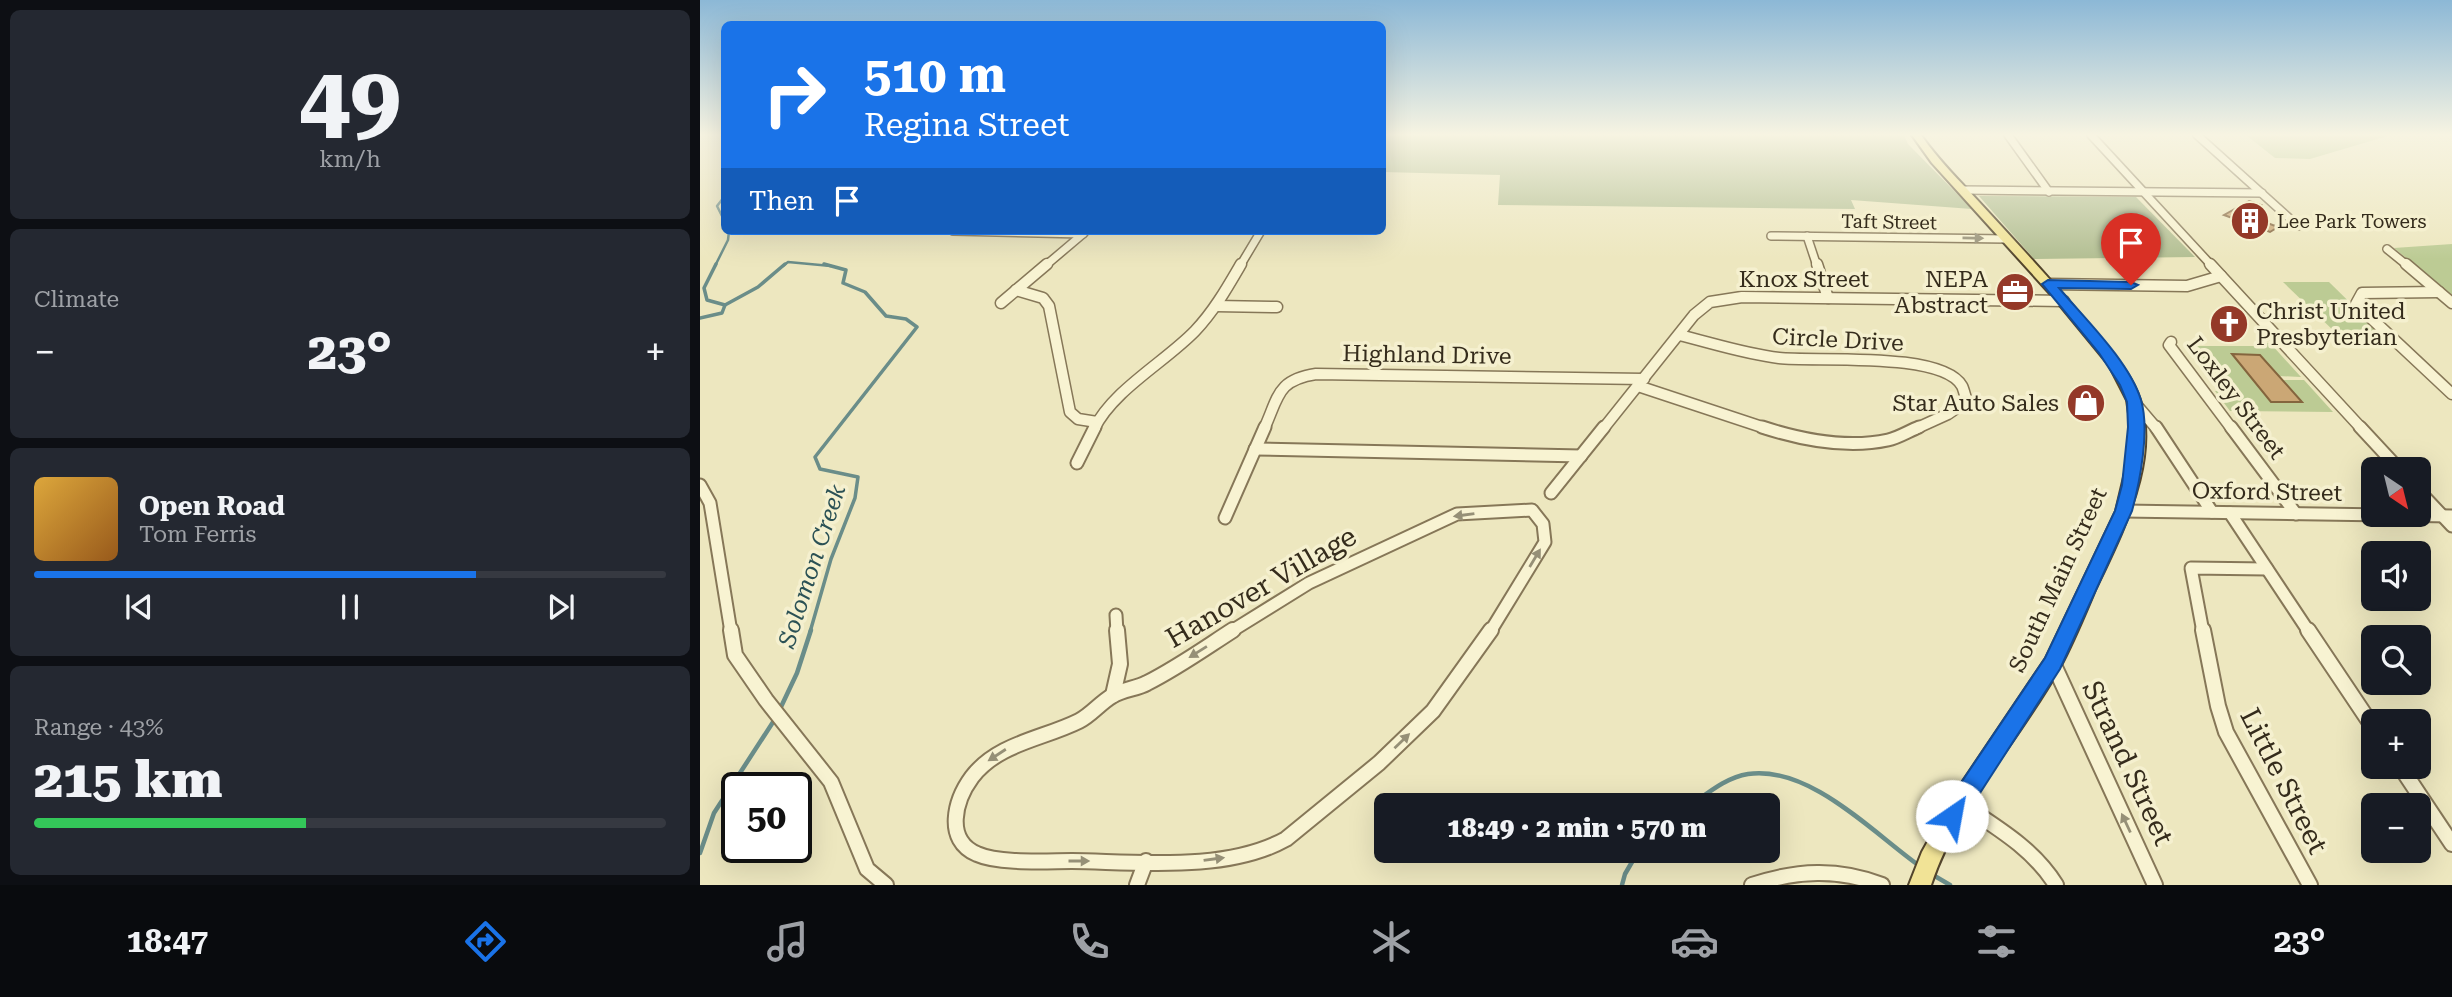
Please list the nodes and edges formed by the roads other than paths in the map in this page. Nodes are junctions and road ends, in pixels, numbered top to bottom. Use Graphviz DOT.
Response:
graph roads {
  1 [pos="1951,176"];
  2 [pos="2038,176"];
  3 [pos="2129,176"];
  4 [pos="2242,176"];
  5 [pos="1963,190"];
  6 [pos="2049,191"];
  7 [pos="2144,193"];
  8 [pos="2262,194"];
  9 [pos="2298,226"];
  10 [pos="1081,235"];
  11 [pos="1259,235"];
  12 [pos="1771,236"];
  13 [pos="1807,236"];
  14 [pos="2007,239"];
  15 [pos="2387,249"];
  16 [pos="2221,276"];
  17 [pos="2048,284"];
  18 [pos="1016,290"];
  19 [pos="2439,292"];
  20 [pos="1828,298"];
  21 [pos="2064,301"];
  22 [pos="1001,303"];
  23 [pos="2452,303"];
  24 [pos="1216,306"];
  25 [pos="1278,307"];
  26 [pos="1679,335"];
  27 [pos="2171,342"];
  28 [pos="1641,382"];
  29 [pos="2452,394"];
  30 [pos="2134,402"];
  31 [pos="1097,422"];
  32 [pos="1255,449"];
  33 [pos="1581,456"];
  34 [pos="2388,457"];
  35 [pos="1077,463"];
  36 [pos="700,485"];
  37 [pos="1551,494"];
  38 [pos="2431,501"];
  39 [pos="2124,511"];
  40 [pos="2211,512"];
  41 [pos="2230,513"];
  42 [pos="2296,514"];
  43 [pos="2448,516"];
  44 [pos="1225,518"];
  45 [pos="2452,526"];
  46 [pos="2267,569"];
  47 [pos="1116,615"];
  48 [pos="2053,663"];
  49 [pos="1113,695"];
  50 [pos="2361,709"];
  51 [pos="2409,779"];
  52 [pos="1960,803"];
  53 [pos="2452,844"];
  54 [pos="1146,861"];
  55 [pos="1920,882"];
  56 [pos="886,885"];
  57 [pos="1137,885"];
  58 [pos="1752,885"];
  59 [pos="1882,885"];
  60 [pos="2056,885"];
  61 [pos="2155,885"];
  62 [pos="2310,885"];
  1 -- 5 [label="main road, South Main Street"];
  2 -- 6 [label="street"];
  3 -- 7 [label="street"];
  4 -- 8 [label="street"];
  5 -- 6 [label="street"];
  5 -- 14 [label="main road, South Main Street"];
  6 -- 7 [label="street"];
  7 -- 8 [label="street"];
  7 -- 16 [label="street"];
  8 -- 9 [label="street"];
  10 -- 18 [label="street"];
  11 -- 24 [label="street"];
  12 -- 13 [label="street, Taft Street"];
  13 -- 14 [label="street, Taft Street, one-way"];
  13 -- 20 [label="street"];
  14 -- 17 [label="main road, South Main Street"];
  15 -- 19 [label="street"];
  16 -- 17 [label="street"];
  16 -- 34 [label="street"];
  17 -- 21 [label="main road, South Main Street"];
  18 -- 22 [label="street"];
  18 -- 31 [label="street"];
  19 -- 23 [label="street"];
  19 -- 29 [label="street"];
  20 -- 21 [label="street, Knox Street"];
  20 -- 26 [label="street, Knox Street"];
  21 -- 30 [label="main road, South Main Street"];
  24 -- 25 [label="street"];
  24 -- 31 [label="street"];
  26 -- 28 [label="street, Knox Street"];
  26 -- 28 [label="street, Circle Drive"];
  27 -- 42 [label="street, Loxley Street"];
  28 -- 32 [label="street, Highland Drive"];
  28 -- 33 [label="street, Knox Street"];
  30 -- 39 [label="main road, South Main Street"];
  30 -- 40 [label="street"];
  31 -- 35 [label="street"];
  32 -- 33 [label="street"];
  32 -- 44 [label="street, Highland Drive"];
  33 -- 37 [label="street, Knox Street"];
  36 -- 56 [label="street"];
  38 -- 43 [label="street"];
  39 -- 40 [label="street, Oxford Street"];
  39 -- 48 [label="main road, South Main Street"];
  40 -- 41 [label="street, Oxford Street"];
  41 -- 42 [label="street, Oxford Street"];
  41 -- 46 [label="street"];
  42 -- 43 [label="street, Oxford Street"];
  43 -- 45 [label="street"];
  46 -- 50 [label="street"];
  46 -- 62 [label="street, Little Street"];
  47 -- 49 [label="street"];
  48 -- 52 [label="main road, South Main Street"];
  61 -- 48 [label="street, Strand Street, one-way"];
  49 -- 54 [label="street, Hanover Village, one-way"];
  54 -- 49 [label="street, Hanover Village, one-way"];
  51 -- 53 [label="street"];
  52 -- 55 [label="main road, South Main Street"];
  52 -- 60 [label="street"];
  54 -- 57 [label="street"];
  58 -- 59 [label="street"];
}
